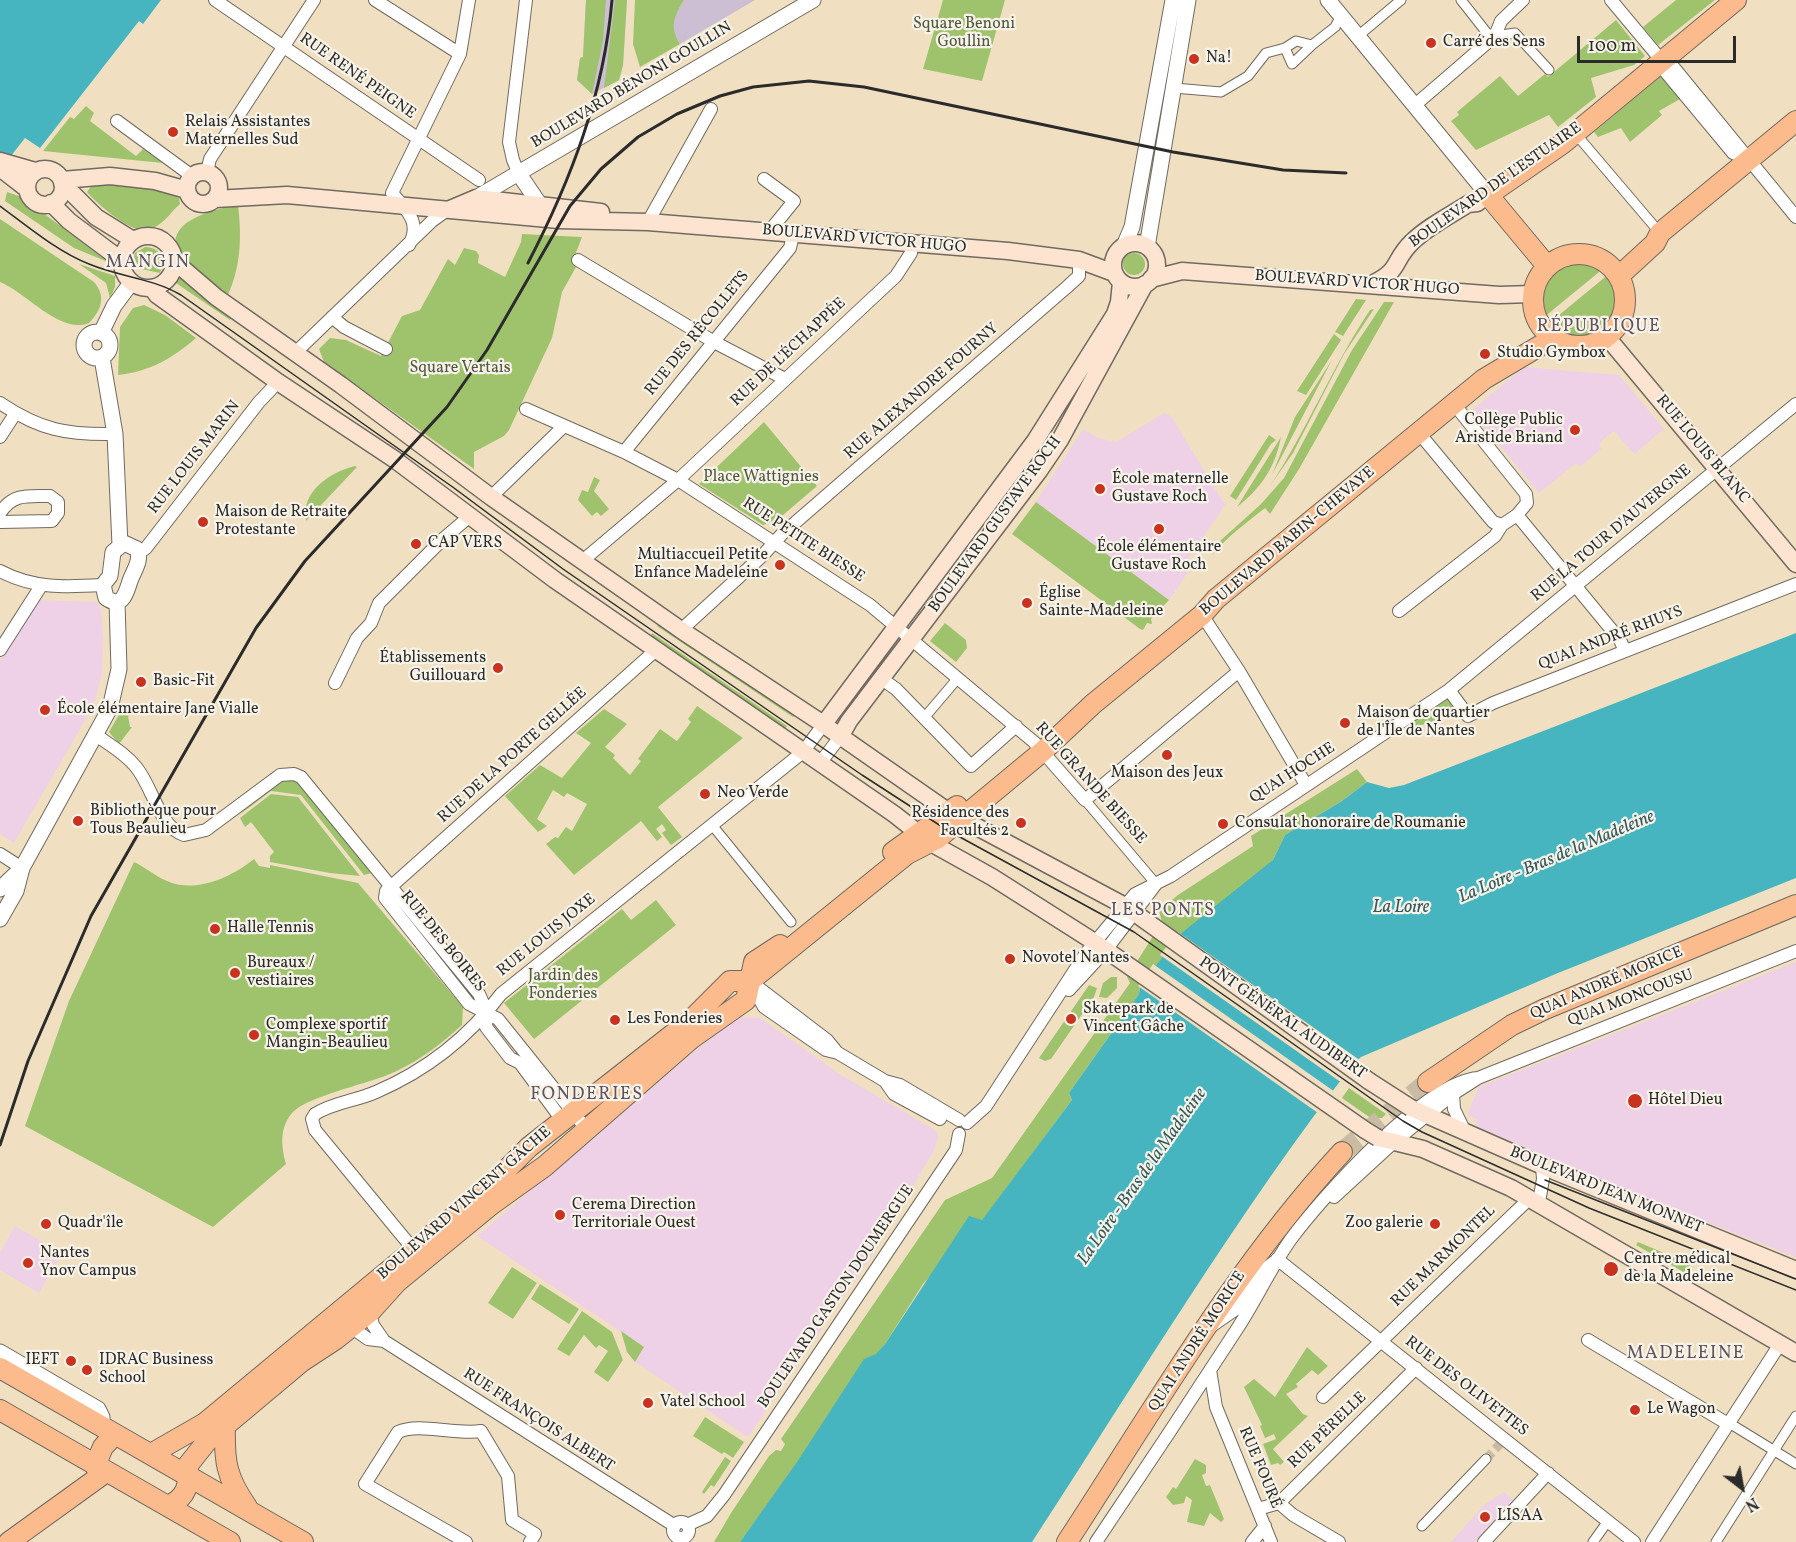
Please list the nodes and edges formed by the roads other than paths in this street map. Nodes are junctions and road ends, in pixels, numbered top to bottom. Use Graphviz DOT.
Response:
graph roads {
  1 [pos="215,0"];
  2 [pos="314,0"];
  3 [pos="375,0"];
  4 [pos="469,0"];
  5 [pos="526,0"];
  6 [pos="1173,0"];
  7 [pos="1188,0"];
  8 [pos="1401,0"];
  9 [pos="1461,0"];
  10 [pos="1523,0"];
  11 [pos="1611,0"];
  12 [pos="1736,0"];
  13 [pos="1331,1"];
  14 [pos="808,4"];
  15 [pos="1341,16"];
  16 [pos="1359,36"];
  17 [pos="1495,36"];
  18 [pos="1312,45"];
  19 [pos="284,46"];
  20 [pos="1285,48"];
  21 [pos="460,54"];
  22 [pos="1662,61"];
  23 [pos="1549,70"];
  24 [pos="1174,88"];
  25 [pos="1415,105"];
  26 [pos="711,109"];
  27 [pos="117,121"];
  28 [pos="1796,121"];
  29 [pos="1575,133"];
  30 [pos="418,140"];
  31 [pos="1749,160"];
  32 [pos="0,161"];
  33 [pos="516,167"];
  34 [pos="0,168"];
  35 [pos="35,171"];
  36 [pos="764,178"];
  37 [pos="195,179"];
  38 [pos="479,180"];
  39 [pos="62,182"];
  40 [pos="27,189"];
  41 [pos="1488,195"];
  42 [pos="476,198"];
  43 [pos="215,199"];
  44 [pos="397,199"];
  45 [pos="51,203"];
  46 [pos="540,205"];
  47 [pos="447,210"];
  48 [pos="1796,217"];
  49 [pos="648,222"];
  50 [pos="768,233"];
  51 [pos="1660,233"];
  52 [pos="792,235"];
  53 [pos="133,240"];
  54 [pos="409,245"];
  55 [pos="912,245"];
  56 [pos="1120,249"];
  57 [pos="1151,251"];
  58 [pos="121,260"];
  59 [pos="578,260"];
  60 [pos="1079,260"];
  61 [pos="174,261"];
  62 [pos="1547,266"];
  63 [pos="1182,271"];
  64 [pos="1619,276"];
  65 [pos="1118,277"];
  66 [pos="1148,281"];
  67 [pos="131,283"];
  68 [pos="1373,284"];
  69 [pos="152,288"];
  70 [pos="1533,294"];
  71 [pos="332,317"];
  72 [pos="1547,332"];
  73 [pos="1608,337"];
  74 [pos="714,342"];
  75 [pos="386,349"];
  76 [pos="296,352"];
  77 [pos="785,379"];
  78 [pos="278,382"];
  79 [pos="0,404"];
  80 [pos="1454,404"];
  81 [pos="1796,404"];
  82 [pos="526,409"];
  83 [pos="15,414"];
  84 [pos="564,426"];
  85 [pos="1419,433"];
  86 [pos="115,434"];
  87 [pos="0,437"];
  88 [pos="624,452"];
  89 [pos="1718,469"];
  90 [pos="678,480"];
  91 [pos="491,497"];
  92 [pos="0,513"];
  93 [pos="1517,515"];
  94 [pos="470,516"];
  95 [pos="0,522"];
  96 [pos="1502,525"];
  97 [pos="963,541"];
  98 [pos="774,543"];
  99 [pos="120,545"];
  100 [pos="980,552"];
  101 [pos="137,559"];
  102 [pos="581,562"];
  103 [pos="1796,564"];
  104 [pos="0,572"];
  105 [pos="109,575"];
  106 [pos="1796,584"];
  107 [pos="129,585"];
  108 [pos="40,586"];
  109 [pos="1575,586"];
  110 [pos="117,602"];
  111 [pos="1399,611"];
  112 [pos="1202,615"];
  113 [pos="897,626"];
  114 [pos="681,630"];
  115 [pos="913,639"];
  116 [pos="1,648"];
  117 [pos="656,650"];
  118 [pos="1625,651"];
  119 [pos="1239,671"];
  120 [pos="958,678"];
  121 [pos="882,679"];
  122 [pos="335,683"];
  123 [pos="1449,690"];
  124 [pos="924,718"];
  125 [pos="823,725"];
  126 [pos="1016,726"];
  127 [pos="96,735"];
  128 [pos="840,737"];
  129 [pos="1039,747"];
  130 [pos="803,752"];
  131 [pos="820,763"];
  132 [pos="1306,785"];
  133 [pos="1085,800"];
  134 [pos="954,816"];
  135 [pos="712,825"];
  136 [pos="925,838"];
  137 [pos="0,854"];
  138 [pos="22,868"];
  139 [pos="1156,884"];
  140 [pos="392,886"];
  141 [pos="0,889"];
  142 [pos="1796,905"];
  143 [pos="1136,914"];
  144 [pos="0,919"];
  145 [pos="791,922"];
  146 [pos="1101,947"];
  147 [pos="1796,951"];
  148 [pos="750,981"];
  149 [pos="487,1012"];
  150 [pos="1478,1078"];
  151 [pos="1453,1094"];
  152 [pos="1426,1103"];
  153 [pos="568,1115"];
  154 [pos="960,1126"];
  155 [pos="588,1131"];
  156 [pos="1465,1133"];
  157 [pos="1381,1137"];
  158 [pos="1342,1152"];
  159 [pos="1542,1166"];
  160 [pos="1534,1200"];
  161 [pos="418,1256"];
  162 [pos="1277,1259"];
  163 [pos="1796,1270"];
  164 [pos="370,1312"];
  165 [pos="351,1327"];
  166 [pos="1205,1330"];
  167 [pos="1588,1340"];
  168 [pos="384,1341"];
  169 [pos="1382,1342"];
  170 [pos="1780,1344"];
  171 [pos="0,1352"];
  172 [pos="1796,1353"];
  173 [pos="0,1368"];
  174 [pos="1416,1368"];
  175 [pos="1210,1370"];
  176 [pos="1193,1395"];
  177 [pos="1323,1396"];
  178 [pos="1216,1407"];
  179 [pos="0,1410"];
  180 [pos="492,1411"];
  181 [pos="1796,1416"];
  182 [pos="225,1425"];
  183 [pos="1731,1425"];
  184 [pos="109,1430"];
  185 [pos="481,1431"];
  186 [pos="1774,1451"];
  187 [pos="151,1454"];
  188 [pos="1486,1459"];
  189 [pos="1796,1464"];
  190 [pos="100,1469"];
  191 [pos="1548,1473"];
  192 [pos="190,1477"];
  193 [pos="1279,1503"];
  194 [pos="168,1506"];
  195 [pos="1258,1509"];
  196 [pos="250,1512"];
  197 [pos="1608,1521"];
  198 [pos="1265,1526"];
  199 [pos="1422,1526"];
  200 [pos="680,1533"];
  201 [pos="9,1542"];
  202 [pos="230,1542"];
  203 [pos="303,1542"];
  204 [pos="466,1542"];
  205 [pos="530,1542"];
  206 [pos="1067,1542"];
  207 [pos="1096,1542"];
  208 [pos="1252,1542"];
  209 [pos="1271,1542"];
  210 [pos="1339,1542"];
  211 [pos="1484,1542"];
  212 [pos="1593,1542"];
  213 [pos="1634,1542"];
  214 [pos="1652,1542"];
  215 [pos="1716,1542"];
  1 -- 19 [label="street, RUE RENÉ PEIGNE"];
  2 -- 19 [label="street"];
  3 -- 21 [label="street"];
  4 -- 21 [label="street"];
  5 -- 33 [label="street"];
  6 -- 56 [label="street"];
  7 -- 24 [label="street"];
  8 -- 16 [label="street"];
  9 -- 17 [label="street"];
  10 -- 17 [label="street"];
  11 -- 22 [label="street"];
  12 -- 22 [label="main road, BOULEVARD DE L'ESTUAIRE"];
  13 -- 15 [label="street"];
  14 -- 33 [label="street, BOULEVARD BÉNONI GOULLIN"];
  15 -- 16 [label="street"];
  15 -- 18 [label="street"];
  16 -- 25 [label="street"];
  17 -- 23 [label="street"];
  17 -- 25 [label="street"];
  18 -- 20 [label="street"];
  18 -- 20 [label="street"];
  19 -- 30 [label="street, RUE RENÉ PEIGNE"];
  19 -- 37 [label="street"];
  20 -- 24 [label="street"];
  21 -- 30 [label="street"];
  22 -- 29 [label="main road, BOULEVARD DE L'ESTUAIRE"];
  22 -- 31 [label="street"];
  24 -- 57 [label="street"];
  25 -- 41 [label="street"];
  26 -- 49 [label="street"];
  27 -- 37 [label="street"];
  28 -- 31 [label="main road"];
  29 -- 41 [label="main road, BOULEVARD DE L'ESTUAIRE"];
  29 -- 51 [label="street"];
  30 -- 38 [label="street, RUE RENÉ PEIGNE"];
  30 -- 44 [label="street"];
  31 -- 48 [label="street"];
  31 -- 51 [label="main road"];
  32 -- 35 [label="main road"];
  33 -- 42 [label="street, BOULEVARD BÉNONI GOULLIN"];
  33 -- 46 [label="street"];
  34 -- 40 [label="main road"];
  35 -- 39 [label="main road"];
  35 -- 40 [label="main road"];
  36 -- 50 [label="street"];
  37 -- 39 [label="main road"];
  37 -- 43 [label="main road"];
  37 -- 43 [label="main road"];
  39 -- 45 [label="main road"];
  39 -- 53 [label="main road"];
  40 -- 45 [label="main road"];
  41 -- 62 [label="main road"];
  41 -- 68 [label="main road, BOULEVARD DE L'ESTUAIRE"];
  42 -- 46 [label="main road, BOULEVARD VICTOR HUGO"];
  42 -- 47 [label="main road, BOULEVARD VICTOR HUGO"];
  43 -- 44 [label="main road, BOULEVARD VICTOR HUGO"];
  44 -- 47 [label="main road, BOULEVARD VICTOR HUGO"];
  44 -- 54 [label="street"];
  45 -- 58 [label="main road"];
  46 -- 49 [label="main road, BOULEVARD VICTOR HUGO"];
  47 -- 49 [label="main road, BOULEVARD VICTOR HUGO"];
  47 -- 54 [label="street"];
  49 -- 50 [label="main road, BOULEVARD VICTOR HUGO"];
  50 -- 52 [label="main road, BOULEVARD VICTOR HUGO"];
  51 -- 64 [label="main road"];
  52 -- 55 [label="main road, BOULEVARD VICTOR HUGO"];
  52 -- 74 [label="street, RUE DES RÉCOLLETS"];
  53 -- 58 [label="main road"];
  53 -- 61 [label="main road"];
  54 -- 71 [label="street"];
  55 -- 60 [label="main road, BOULEVARD VICTOR HUGO"];
  55 -- 77 [label="street, RUE DE L'ÉCHAPPÉE"];
  56 -- 57 [label="main road"];
  56 -- 60 [label="main road, BOULEVARD VICTOR HUGO"];
  56 -- 65 [label="main road"];
  57 -- 63 [label="main road, BOULEVARD VICTOR HUGO"];
  57 -- 66 [label="main road"];
  58 -- 67 [label="main road"];
  59 -- 74 [label="street"];
  60 -- 65 [label="main road, BOULEVARD VICTOR HUGO"];
  60 -- 98 [label="street, RUE ALEXANDRE FOURNY"];
  61 -- 69 [label="main road"];
  61 -- 76 [label="main road, PONT GÉNÉRAL AUDIBERT"];
  62 -- 64 [label="main road"];
  62 -- 70 [label="main road"];
  63 -- 66 [label="main road, BOULEVARD VICTOR HUGO"];
  63 -- 68 [label="main road, BOULEVARD VICTOR HUGO"];
  64 -- 73 [label="main road"];
  65 -- 66 [label="main road"];
  65 -- 97 [label="main road, BOULEVARD GUSTAVE ROCH"];
  66 -- 100 [label="main road, BOULEVARD GUSTAVE ROCH"];
  67 -- 69 [label="main road"];
  67 -- 86 [label="street"];
  68 -- 70 [label="main road, BOULEVARD VICTOR HUGO"];
  69 -- 78 [label="main road"];
  70 -- 72 [label="main road"];
  71 -- 75 [label="street"];
  71 -- 76 [label="street"];
  72 -- 73 [label="main road"];
  72 -- 80 [label="main road, BOULEVARD BABIN-CHEVAYE"];
  73 -- 89 [label="main road, RUE LOUIS BLANC"];
  74 -- 77 [label="street"];
  74 -- 88 [label="street, RUE DES RÉCOLLETS"];
  76 -- 91 [label="main road, PONT GÉNÉRAL AUDIBERT"];
  77 -- 90 [label="street, RUE DE L'ÉCHAPPÉE"];
  78 -- 94 [label="main road"];
  78 -- 101 [label="street, RUE LOUIS MARIN"];
  79 -- 83 [label="street"];
  80 -- 85 [label="main road, BOULEVARD BABIN-CHEVAYE"];
  80 -- 93 [label="street"];
  81 -- 89 [label="street, RUE LA TOUR D'AUVERGNE"];
  82 -- 84 [label="street, RUE PETITE BIESSE"];
  83 -- 86 [label="street"];
  83 -- 87 [label="street"];
  84 -- 88 [label="street, RUE PETITE BIESSE"];
  84 -- 91 [label="street"];
  85 -- 96 [label="street"];
  85 -- 112 [label="main road, BOULEVARD BABIN-CHEVAYE"];
  86 -- 99 [label="street"];
  88 -- 90 [label="street, RUE PETITE BIESSE"];
  89 -- 103 [label="main road, RUE LOUIS BLANC"];
  89 -- 109 [label="street, RUE LA TOUR D'AUVERGNE"];
  90 -- 98 [label="street, RUE PETITE BIESSE"];
  90 -- 102 [label="street, RUE DE L'ÉCHAPPÉE"];
  91 -- 102 [label="main road, PONT GÉNÉRAL AUDIBERT"];
  92 -- 95 [label="street"];
  93 -- 96 [label="street"];
  93 -- 109 [label="street"];
  94 -- 117 [label="main road"];
  94 -- 122 [label="street"];
  96 -- 111 [label="street"];
  97 -- 100 [label="main road"];
  97 -- 113 [label="main road, BOULEVARD GUSTAVE ROCH"];
  98 -- 113 [label="street, RUE PETITE BIESSE"];
  98 -- 114 [label="street"];
  99 -- 101 [label="street"];
  99 -- 105 [label="street"];
  100 -- 115 [label="main road, BOULEVARD GUSTAVE ROCH"];
  101 -- 105 [label="street"];
  101 -- 107 [label="street"];
  102 -- 114 [label="main road, PONT GÉNÉRAL AUDIBERT"];
  104 -- 108 [label="street"];
  105 -- 107 [label="street"];
  105 -- 108 [label="street"];
  105 -- 110 [label="street"];
  106 -- 118 [label="street, QUAI ANDRÉ RHUYS"];
  107 -- 110 [label="street"];
  108 -- 116 [label="street"];
  109 -- 118 [label="street"];
  109 -- 123 [label="street, RUE LA TOUR D'AUVERGNE"];
  110 -- 127 [label="street"];
  112 -- 119 [label="street"];
  112 -- 129 [label="main road, BOULEVARD BABIN-CHEVAYE"];
  113 -- 115 [label="street"];
  113 -- 125 [label="main road, BOULEVARD GUSTAVE ROCH"];
  114 -- 125 [label="main road, PONT GÉNÉRAL AUDIBERT"];
  115 -- 120 [label="street, RUE GRANDE BIESSE"];
  115 -- 121 [label="main road, BOULEVARD GUSTAVE ROCH"];
  117 -- 130 [label="main road"];
  117 -- 140 [label="street, RUE DE LA PORTE GELLÉE"];
  118 -- 123 [label="street, QUAI ANDRÉ RHUYS"];
  119 -- 132 [label="street"];
  119 -- 133 [label="street"];
  120 -- 124 [label="street"];
  120 -- 126 [label="street, RUE GRANDE BIESSE"];
  121 -- 124 [label="street"];
  121 -- 128 [label="main road, BOULEVARD GUSTAVE ROCH"];
  123 -- 132 [label="street, QUAI HOCHE"];
  124 -- 126 [label="street"];
  125 -- 128 [label="main road, PONT GÉNÉRAL AUDIBERT"];
  125 -- 130 [label="street, RUE LOUIS JOXE"];
  126 -- 129 [label="street, RUE GRANDE BIESSE"];
  127 -- 138 [label="street"];
  127 -- 140 [label="street, RUE DES BOIRES"];
  128 -- 131 [label="street"];
  128 -- 134 [label="main road, PONT GÉNÉRAL AUDIBERT"];
  129 -- 133 [label="street, RUE GRANDE BIESSE"];
  129 -- 134 [label="main road, BOULEVARD BABIN-CHEVAYE"];
  130 -- 131 [label="main road"];
  130 -- 135 [label="street, RUE LOUIS JOXE"];
  131 -- 136 [label="main road"];
  132 -- 139 [label="street, QUAI HOCHE"];
  133 -- 139 [label="street, RUE GRANDE BIESSE"];
  134 -- 136 [label="main road, BOULEVARD VINCENT GÂCHE"];
  134 -- 143 [label="main road, PONT GÉNÉRAL AUDIBERT"];
  135 -- 145 [label="street"];
  135 -- 149 [label="street, RUE LOUIS JOXE"];
  136 -- 146 [label="main road"];
  136 -- 148 [label="main road, BOULEVARD VINCENT GÂCHE"];
  137 -- 138 [label="street"];
  138 -- 141 [label="street"];
  138 -- 144 [label="street"];
  139 -- 143 [label="street, BOULEVARD GASTON DOUMERGUE"];
  140 -- 149 [label="street, RUE DES BOIRES"];
  142 -- 152 [label="main road, QUAI ANDRÉ MORICE"];
  143 -- 146 [label="street, BOULEVARD GASTON DOUMERGUE"];
  143 -- 152 [label="main road, PONT GÉNÉRAL AUDIBERT, bridge"];
  146 -- 154 [label="street, BOULEVARD GASTON DOUMERGUE"];
  146 -- 157 [label="main road"];
  147 -- 150 [label="street, QUAI MONCOUSU"];
  148 -- 153 [label="main road, BOULEVARD VINCENT GÂCHE"];
  148 -- 154 [label="street"];
  148 -- 155 [label="main road, BOULEVARD VINCENT GÂCHE"];
  149 -- 153 [label="street, RUE DES BOIRES"];
  149 -- 161 [label="street, RUE LOUIS JOXE"];
  150 -- 151 [label="street, QUAI MONCOUSU"];
  150 -- 152 [label="street, QUAI MONCOUSU"];
  151 -- 152 [label="street, QUAI MONCOUSU"];
  151 -- 156 [label="street"];
  152 -- 156 [label="main road, BOULEVARD JEAN MONNET"];
  152 -- 157 [label="street"];
  153 -- 155 [label="street, RUE DES BOIRES"];
  153 -- 161 [label="main road, BOULEVARD VINCENT GÂCHE"];
  154 -- 200 [label="street, BOULEVARD GASTON DOUMERGUE"];
  155 -- 161 [label="main road, BOULEVARD VINCENT GÂCHE"];
  156 -- 159 [label="main road, BOULEVARD JEAN MONNET"];
  157 -- 160 [label="main road"];
  157 -- 162 [label="street"];
  158 -- 166 [label="main road, QUAI ANDRÉ MORICE"];
  159 -- 160 [label="street"];
  159 -- 163 [label="main road, BOULEVARD JEAN MONNET"];
  160 -- 169 [label="street, RUE MARMONTEL"];
  160 -- 170 [label="main road"];
  161 -- 164 [label="main road, BOULEVARD VINCENT GÂCHE"];
  161 -- 187 [label="main road, BOULEVARD VINCENT GÂCHE"];
  162 -- 166 [label="street"];
  162 -- 169 [label="street, RUE DES OLIVETTES"];
  162 -- 175 [label="street"];
  164 -- 165 [label="main road, BOULEVARD VINCENT GÂCHE"];
  164 -- 168 [label="street"];
  165 -- 168 [label="street, RUE FRANÇOIS ALBERT"];
  165 -- 182 [label="main road, BOULEVARD VINCENT GÂCHE"];
  166 -- 206 [label="main road, QUAI ANDRÉ MORICE"];
  167 -- 183 [label="street"];
  168 -- 180 [label="street, RUE FRANÇOIS ALBERT"];
  169 -- 174 [label="street, RUE DES OLIVETTES"];
  169 -- 177 [label="street, RUE MARMONTEL"];
  170 -- 172 [label="main road"];
  170 -- 183 [label="street"];
  171 -- 184 [label="street"];
  173 -- 184 [label="main road"];
  174 -- 191 [label="street, RUE DES OLIVETTES"];
  174 -- 193 [label="street, RUE PÉRELLE"];
  175 -- 176 [label="street"];
  175 -- 178 [label="street, RUE FOURÉ"];
  176 -- 178 [label="street"];
  176 -- 207 [label="street"];
  178 -- 195 [label="street, RUE FOURÉ"];
  179 -- 190 [label="main road"];
  180 -- 185 [label="street"];
  180 -- 200 [label="street, RUE FRANÇOIS ALBERT"];
  181 -- 186 [label="street"];
  182 -- 192 [label="main road, BOULEVARD VINCENT GÂCHE"];
  182 -- 196 [label="main road"];
  183 -- 186 [label="street"];
  183 -- 214 [label="street"];
  184 -- 187 [label="main road"];
  184 -- 190 [label="main road"];
  185 -- 204 [label="street"];
  185 -- 205 [label="street"];
  186 -- 189 [label="street"];
  186 -- 215 [label="street"];
  187 -- 192 [label="main road"];
  188 -- 199 [label="street"];
  190 -- 194 [label="main road"];
  190 -- 201 [label="main road"];
  191 -- 197 [label="street, RUE DES OLIVETTES"];
  191 -- 211 [label="street"];
  192 -- 194 [label="main road"];
  192 -- 196 [label="main road"];
  193 -- 195 [label="street, RUE PÉRELLE"];
  193 -- 210 [label="street"];
  194 -- 202 [label="main road"];
  195 -- 198 [label="street, RUE FOURÉ"];
  196 -- 203 [label="main road"];
  197 -- 212 [label="street"];
  197 -- 213 [label="street, RUE DES OLIVETTES"];
  198 -- 208 [label="street"];
  198 -- 209 [label="street, RUE FOURÉ"];
}
